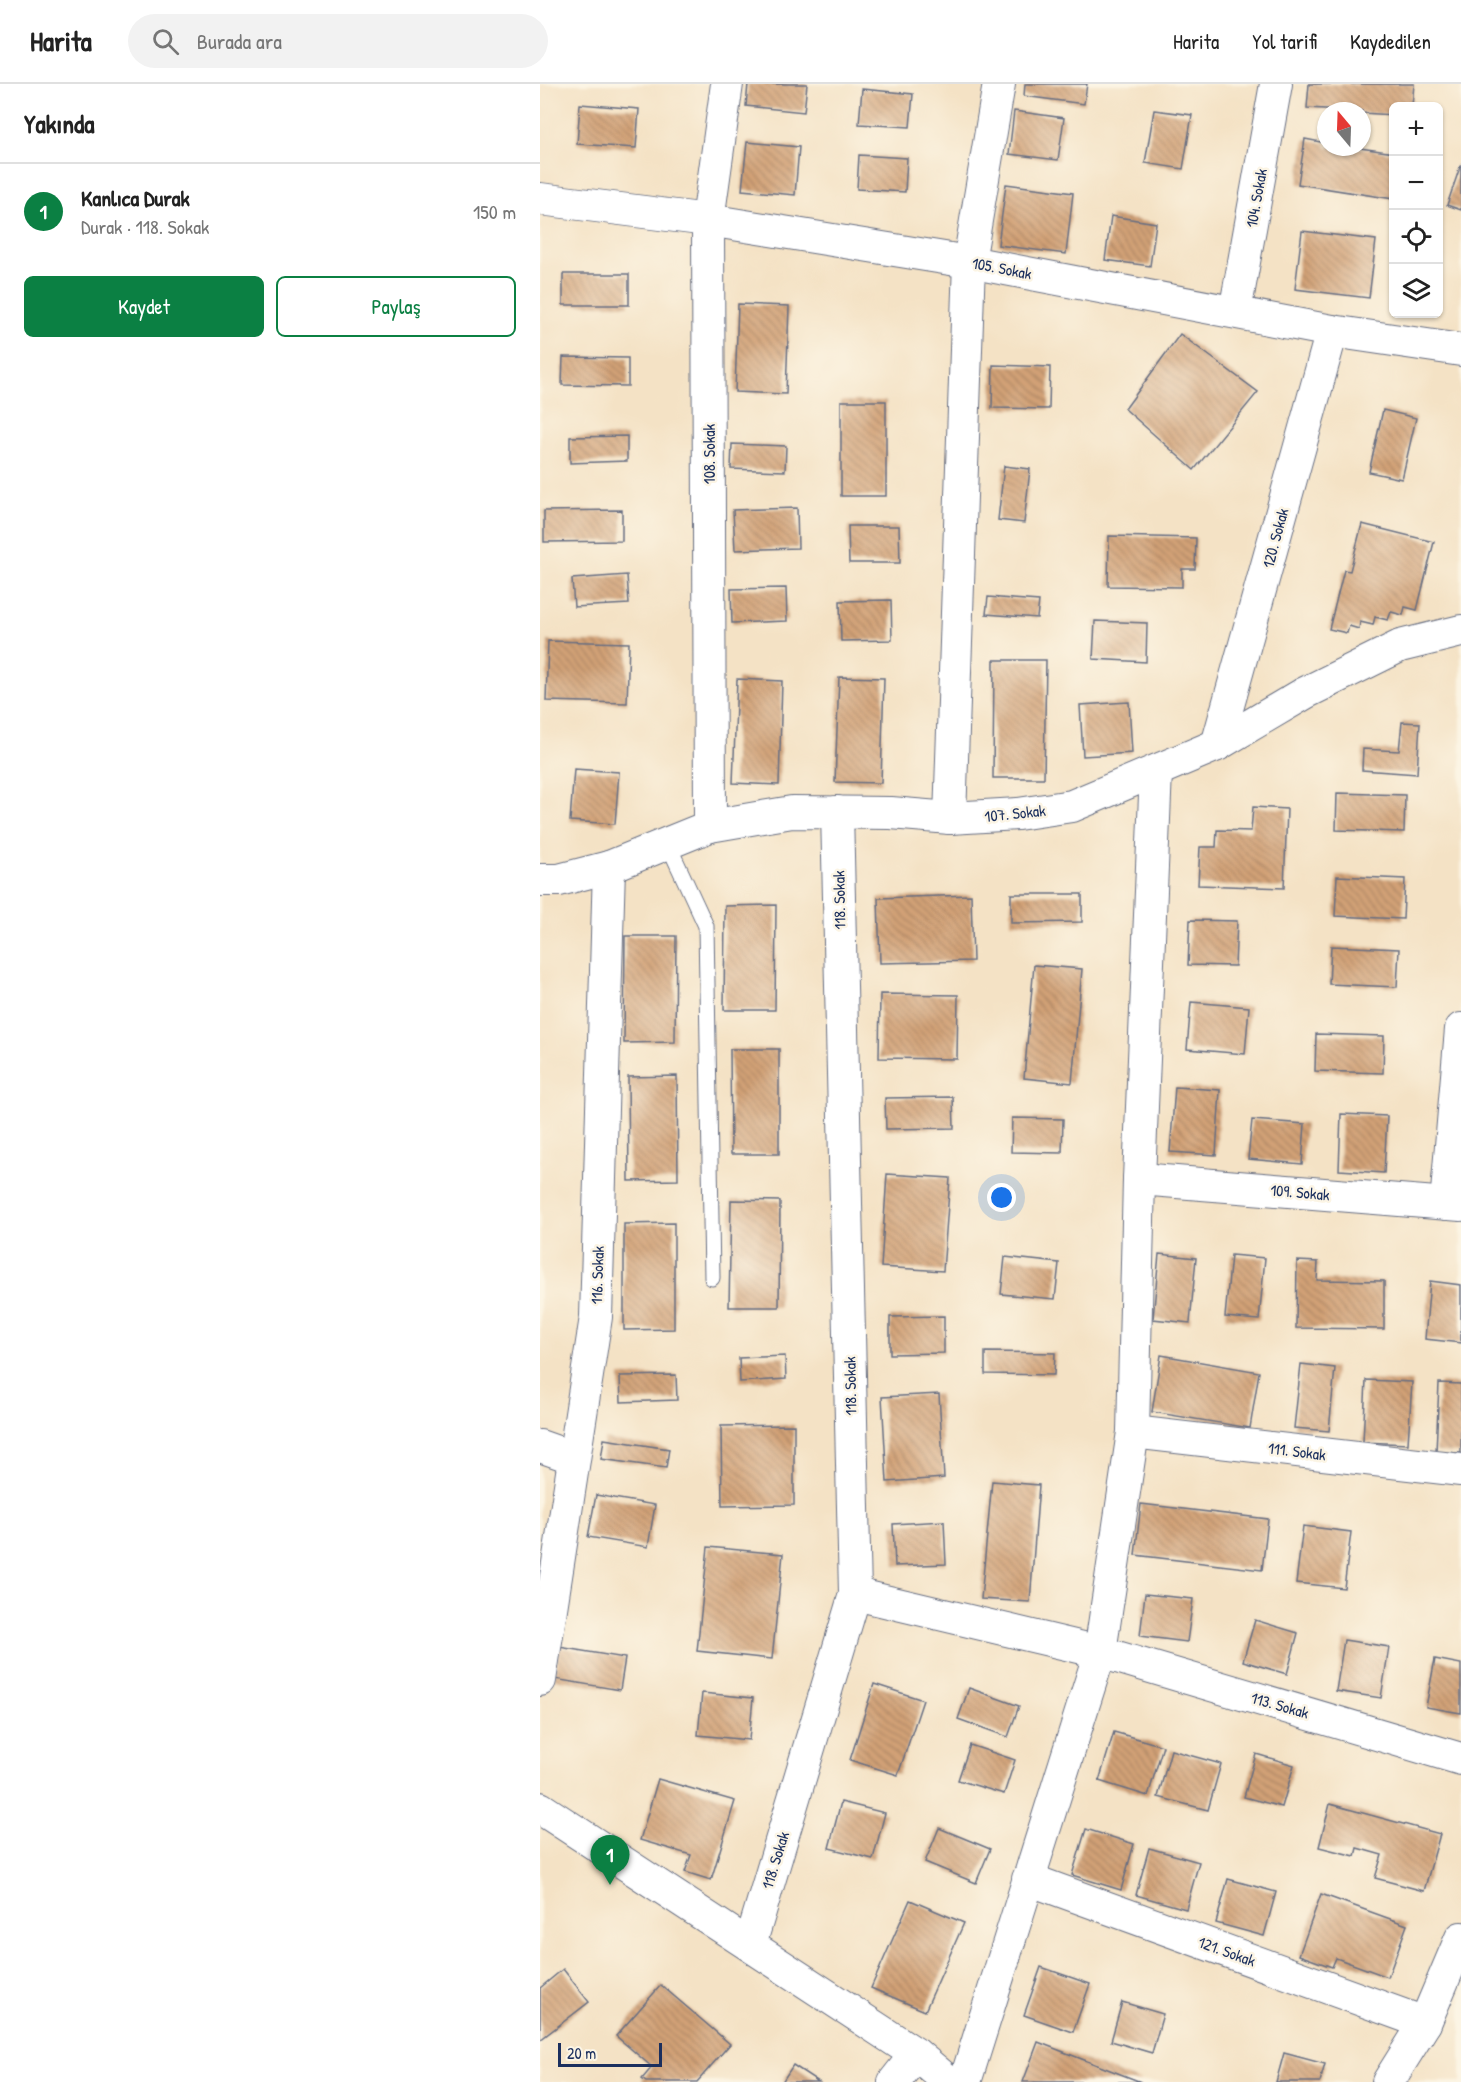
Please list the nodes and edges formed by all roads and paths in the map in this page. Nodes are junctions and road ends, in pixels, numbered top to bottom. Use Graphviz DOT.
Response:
graph roads {
  1 [pos="727,84"];
  2 [pos="999,84"];
  3 [pos="1276,84"];
  4 [pos="540,199"];
  5 [pos="708,220"];
  6 [pos="969,262"];
  7 [pos="1235,312"];
  8 [pos="1332,331"];
  9 [pos="1461,350"];
  10 [pos="1461,631"];
  11 [pos="1217,745"];
  12 [pos="1156,771"];
  13 [pos="837,812"];
  14 [pos="950,819"];
  15 [pos="710,826"];
  16 [pos="668,843"];
  17 [pos="609,867"];
  18 [pos="540,880"];
  19 [pos="1461,1029"];
  20 [pos="1139,1179"];
  21 [pos="1454,1204"];
  22 [pos="712,1278"];
  23 [pos="1133,1432"];
  24 [pos="540,1446"];
  25 [pos="574,1458"];
  26 [pos="1461,1470"];
  27 [pos="855,1594"];
  28 [pos="1100,1652"];
  29 [pos="540,1680"];
  30 [pos="1461,1759"];
  31 [pos="540,1808"];
  32 [pos="1028,1879"];
  33 [pos="1461,1938"];
  34 [pos="750,1945"];
  35 [pos="1425,2023"];
  36 [pos="916,2054"];
  37 [pos="894,2082"];
  38 [pos="949,2082"];
  39 [pos="965,2082"];
  40 [pos="1388,2082"];
  1 -- 5 [label="street, 108. Sokak"];
  2 -- 6 [label="street"];
  3 -- 7 [label="street, 104. Sokak"];
  4 -- 5 [label="street, 105. Sokak"];
  5 -- 6 [label="street, 105. Sokak"];
  5 -- 15 [label="street, 108. Sokak"];
  6 -- 7 [label="street, 105. Sokak"];
  6 -- 14 [label="street"];
  7 -- 8 [label="street, 105. Sokak"];
  8 -- 9 [label="street, 105. Sokak"];
  8 -- 11 [label="street, 120. Sokak"];
  10 -- 11 [label="street, 107. Sokak"];
  11 -- 12 [label="street, 107. Sokak"];
  12 -- 14 [label="street, 107. Sokak"];
  12 -- 20 [label="street"];
  13 -- 14 [label="street, 107. Sokak"];
  13 -- 15 [label="street, 107. Sokak"];
  13 -- 27 [label="street, 118. Sokak"];
  15 -- 16 [label="street, 107. Sokak"];
  16 -- 17 [label="street, 107. Sokak"];
  16 -- 22 [label="lane"];
  17 -- 18 [label="street, 107. Sokak"];
  17 -- 25 [label="street, 116. Sokak"];
  19 -- 21 [label="street"];
  20 -- 21 [label="street, 109. Sokak"];
  20 -- 23 [label="street"];
  23 -- 26 [label="street, 111. Sokak"];
  23 -- 28 [label="street"];
  24 -- 25 [label="street"];
  25 -- 29 [label="street, 116. Sokak"];
  27 -- 28 [label="street, 113. Sokak"];
  27 -- 34 [label="street, 118. Sokak"];
  28 -- 30 [label="street, 113. Sokak"];
  28 -- 32 [label="street"];
  31 -- 34 [label="street"];
  32 -- 35 [label="street, 121. Sokak"];
  32 -- 39 [label="street"];
  33 -- 35 [label="street"];
  34 -- 36 [label="street"];
  35 -- 40 [label="street"];
  36 -- 37 [label="street"];
  36 -- 38 [label="street"];
}
